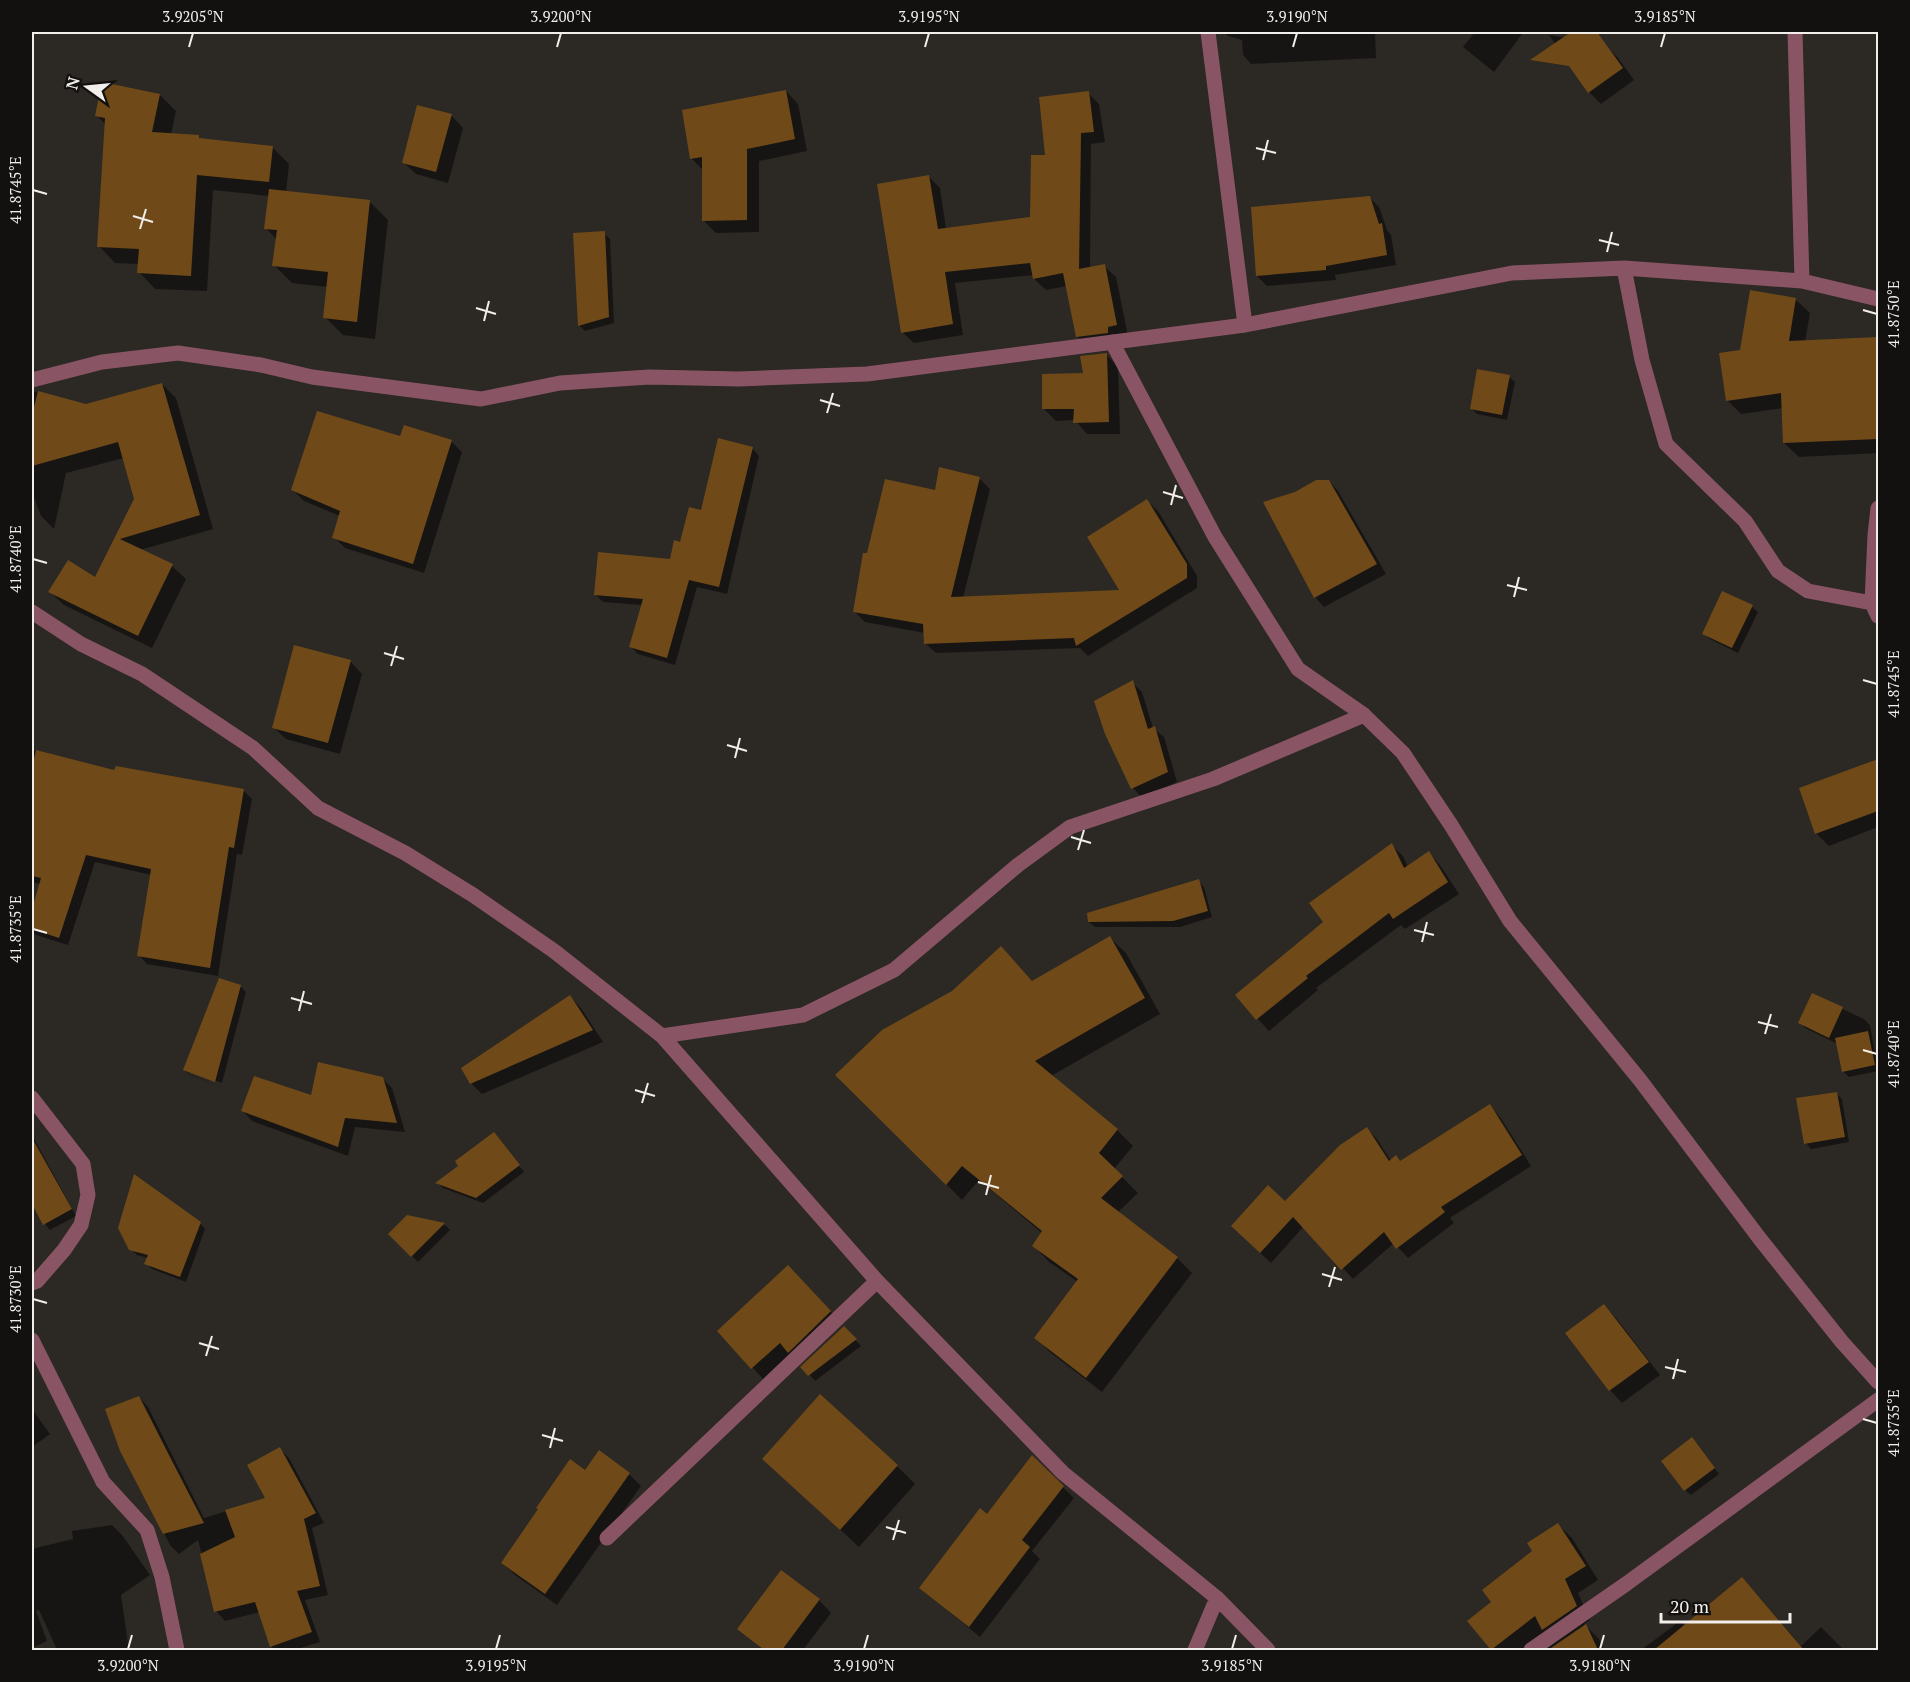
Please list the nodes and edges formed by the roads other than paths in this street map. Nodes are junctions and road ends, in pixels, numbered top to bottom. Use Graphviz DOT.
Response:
graph roads {
  1 [pos="1208,32"];
  2 [pos="1795,32"];
  3 [pos="1624,268"];
  4 [pos="1802,281"];
  5 [pos="1878,299"];
  6 [pos="1245,325"];
  7 [pos="1112,342"];
  8 [pos="32,380"];
  9 [pos="1878,508"];
  10 [pos="1875,610"];
  11 [pos="32,612"];
  12 [pos="1364,715"];
  13 [pos="662,1036"];
  14 [pos="32,1098"];
  15 [pos="877,1281"];
  16 [pos="32,1283"];
  17 [pos="32,1340"];
  18 [pos="1878,1382"];
  19 [pos="1878,1400"];
  20 [pos="608,1538"];
  21 [pos="1217,1598"];
  22 [pos="177,1650"];
  23 [pos="1195,1650"];
  24 [pos="1268,1650"];
  25 [pos="1531,1650"];
  1 -- 6 [label="street"];
  2 -- 4 [label="street"];
  3 -- 4 [label="street"];
  3 -- 6 [label="street"];
  3 -- 10 [label="street"];
  4 -- 5 [label="street"];
  6 -- 7 [label="street"];
  7 -- 8 [label="street"];
  7 -- 12 [label="street"];
  9 -- 10 [label="street"];
  11 -- 13 [label="street"];
  12 -- 13 [label="street"];
  12 -- 18 [label="street"];
  13 -- 15 [label="street"];
  14 -- 16 [label="street"];
  15 -- 20 [label="street"];
  15 -- 21 [label="street"];
  17 -- 22 [label="street"];
  19 -- 25 [label="street"];
  21 -- 23 [label="street"];
  21 -- 24 [label="street"];
}
